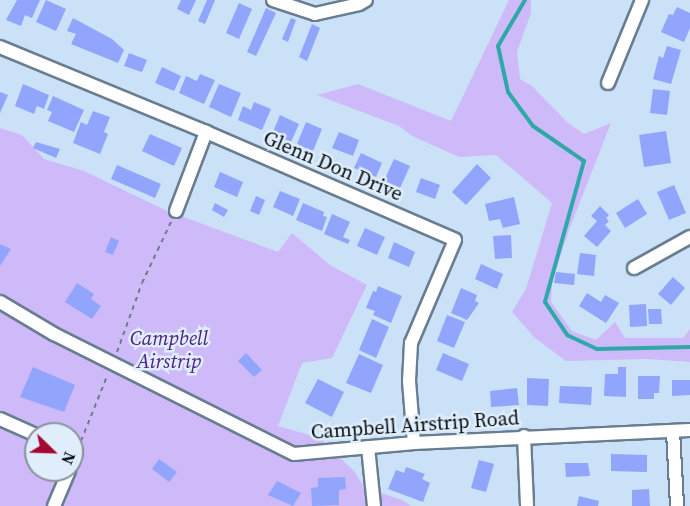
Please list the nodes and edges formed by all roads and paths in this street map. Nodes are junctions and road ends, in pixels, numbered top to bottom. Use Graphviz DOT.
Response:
graph roads {
  1 [pos="273,0"];
  2 [pos="366,0"];
  3 [pos="642,0"];
  4 [pos="0,47"];
  5 [pos="608,83"];
  6 [pos="206,132"];
  7 [pos="176,211"];
  8 [pos="690,237"];
  9 [pos="634,268"];
  10 [pos="0,302"];
  11 [pos="112,363"];
  12 [pos="0,419"];
  13 [pos="24,430"];
  14 [pos="690,430"];
  15 [pos="84,431"];
  16 [pos="673,431"];
  17 [pos="524,436"];
  18 [pos="414,443"];
  19 [pos="368,447"];
  20 [pos="64,482"];
  21 [pos="526,505"];
  22 [pos="54,506"];
  23 [pos="374,506"];
  24 [pos="677,506"];
  1 -- 2 [label="street"];
  3 -- 5 [label="street"];
  4 -- 6 [label="street, Glenn Don Drive"];
  6 -- 7 [label="street"];
  6 -- 18 [label="street, Glenn Don Drive"];
  7 -- 11 [label="path"];
  8 -- 9 [label="street"];
  10 -- 11 [label="street, Campbell Airstrip Road"];
  11 -- 15 [label="path"];
  11 -- 19 [label="street, Campbell Airstrip Road"];
  12 -- 13 [label="street"];
  14 -- 16 [label="street, Campbell Airstrip Road"];
  16 -- 17 [label="street, Campbell Airstrip Road"];
  16 -- 24 [label="street"];
  17 -- 18 [label="street, Campbell Airstrip Road"];
  17 -- 21 [label="street"];
  18 -- 19 [label="street, Campbell Airstrip Road"];
  19 -- 23 [label="street"];
  20 -- 22 [label="street"];
}
